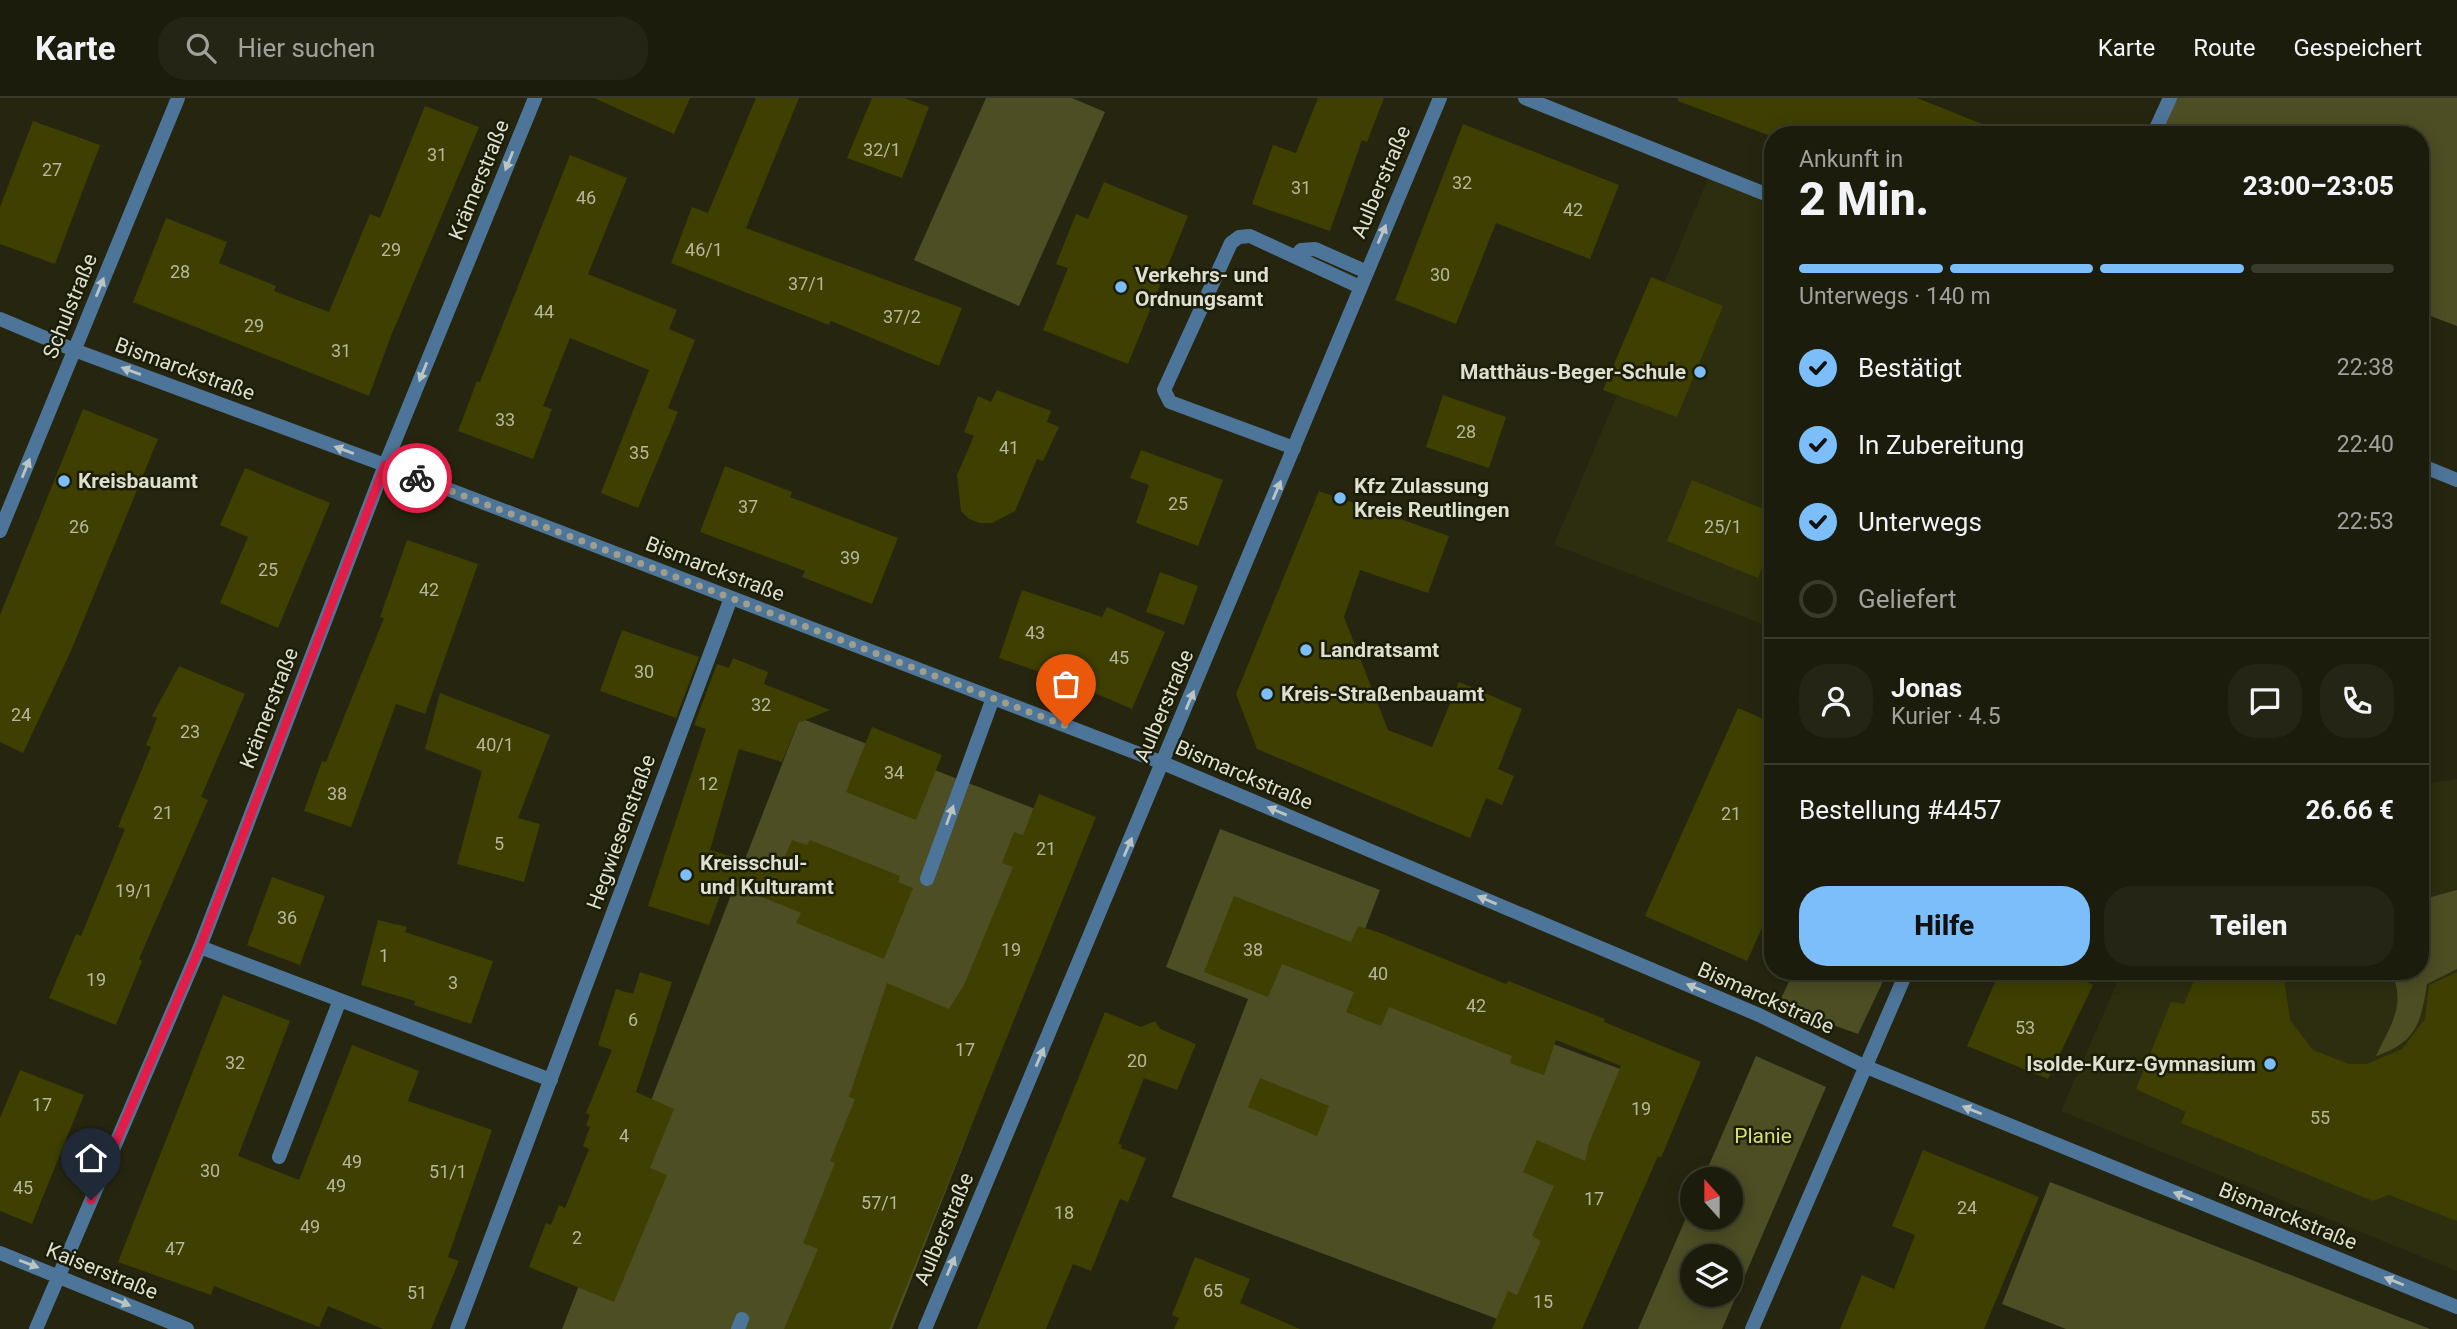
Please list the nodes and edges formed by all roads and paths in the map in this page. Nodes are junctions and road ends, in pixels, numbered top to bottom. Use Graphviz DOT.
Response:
graph roads {
  1 [pos="178,98"];
  2 [pos="535,98"];
  3 [pos="1440,98"];
  4 [pos="1525,98"];
  5 [pos="2170,98"];
  6 [pos="2157,126"];
  7 [pos="1764,193"];
  8 [pos="1295,257"];
  9 [pos="1367,272"];
  10 [pos="1360,287"];
  11 [pos="0,319"];
  12 [pos="74,350"];
  13 [pos="1294,448"];
  14 [pos="385,465"];
  15 [pos="2429,469"];
  16 [pos="2457,480"];
  17 [pos="0,531"];
  18 [pos="731,598"];
  19 [pos="993,698"];
  20 [pos="1163,763"];
  21 [pos="927,879"];
  22 [pos="200,947"];
  23 [pos="1903,980"];
  24 [pos="340,1000"];
  25 [pos="1864,1066"];
  26 [pos="551,1080"];
  27 [pos="279,1157"];
  28 [pos="0,1253"];
  29 [pos="58,1276"];
  30 [pos="2457,1307"];
  31 [pos="36,1329"];
  32 [pos="187,1329"];
  33 [pos="457,1329"];
  34 [pos="925,1329"];
  35 [pos="1752,1329"];
  12 -- 1 [label="street, Schulstraße, one-way"];
  2 -- 14 [label="street, Krämerstraße, one-way"];
  9 -- 3 [label="street, Aulberstraße, one-way"];
  4 -- 7 [label="street"];
  5 -- 6 [label="street"];
  8 -- 9 [label="street"];
  8 -- 10 [label="street"];
  8 -- 13 [label="street"];
  9 -- 10 [label="street, Aulberstraße"];
  10 -- 13 [label="street, Aulberstraße"];
  11 -- 12 [label="street, Bismarckstraße"];
  14 -- 12 [label="street, Bismarckstraße, one-way"];
  17 -- 12 [label="street, Schulstraße, one-way"];
  20 -- 13 [label="street, Aulberstraße, one-way"];
  14 -- 18 [label="street, Bismarckstraße"];
  14 -- 22 [label="street, Krämerstraße"];
  15 -- 16 [label="street"];
  18 -- 19 [label="street, Bismarckstraße"];
  18 -- 26 [label="street, Hegwiesenstraße"];
  19 -- 20 [label="street, Bismarckstraße"];
  21 -- 19 [label="street, one-way"];
  25 -- 20 [label="street, Bismarckstraße, one-way"];
  34 -- 20 [label="street, Aulberstraße, one-way"];
  22 -- 24 [label="street"];
  22 -- 29 [label="street, Krämerstraße"];
  23 -- 25 [label="street"];
  24 -- 26 [label="street"];
  24 -- 27 [label="street"];
  30 -- 25 [label="street, Bismarckstraße, one-way"];
  25 -- 35 [label="street"];
  26 -- 33 [label="street, Hegwiesenstraße"];
  28 -- 29 [label="street, Kaiserstraße, one-way"];
  29 -- 31 [label="street, Krämerstraße"];
  29 -- 32 [label="street, Kaiserstraße, one-way"];
}
